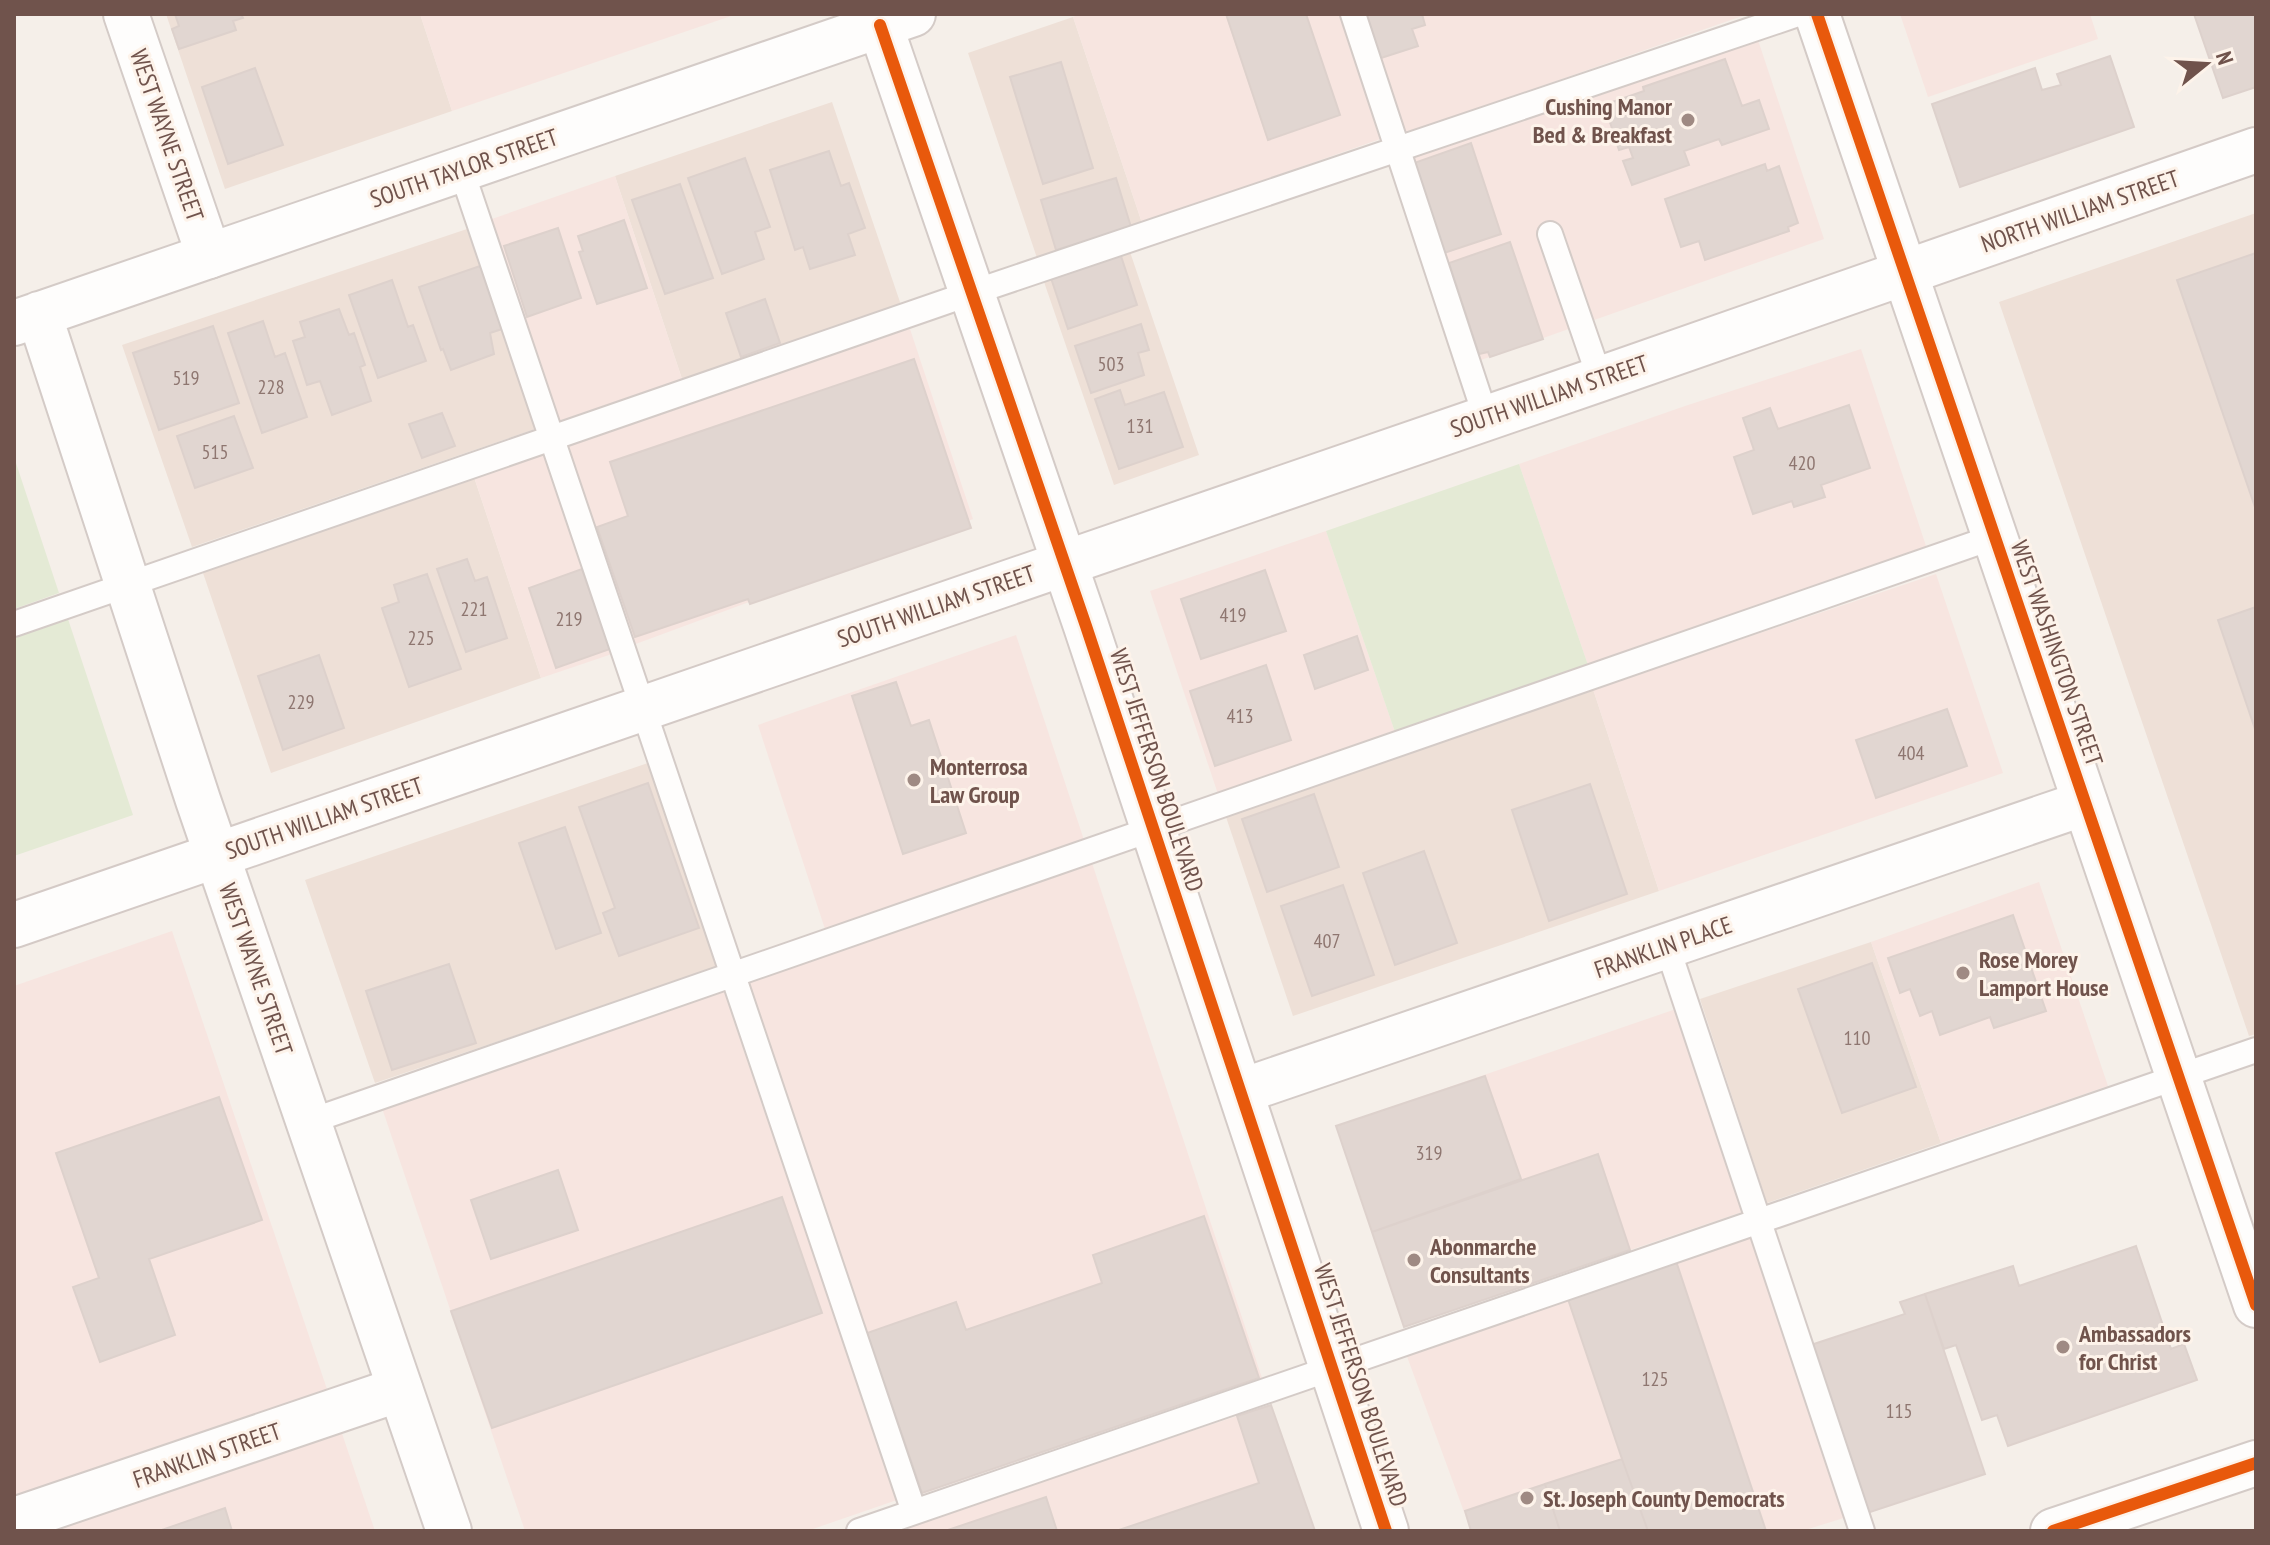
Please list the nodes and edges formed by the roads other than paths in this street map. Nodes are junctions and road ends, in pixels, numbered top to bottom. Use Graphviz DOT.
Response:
graph roads {
  1 [pos="126,14"];
  2 [pos="1353,14"];
  3 [pos="1798,14"];
  4 [pos="1817,14"];
  5 [pos="897,20"];
  6 [pos="1397,148"];
  7 [pos="2256,150"];
  8 [pos="461,169"];
  9 [pos="1550,234"];
  10 [pos="209,256"];
  11 [pos="1904,273"];
  12 [pos="974,292"];
  13 [pos="26,319"];
  14 [pos="1600,379"];
  15 [pos="1486,418"];
  16 [pos="552,438"];
  17 [pos="1994,537"];
  18 [pos="1064,562"];
  19 [pos="129,584"];
  20 [pos="14,624"];
  21 [pos="643,708"];
  22 [pos="2085,803"];
  23 [pos="1154,830"];
  24 [pos="217,855"];
  25 [pos="14,925"];
  26 [pos="1667,946"];
  27 [pos="733,975"];
  28 [pos="2256,1050"];
  29 [pos="2178,1076"];
  30 [pos="1242,1091"];
  31 [pos="308,1122"];
  32 [pos="1759,1221"];
  33 [pos="2256,1305"];
  34 [pos="1331,1368"];
  35 [pos="400,1389"];
  36 [pos="2256,1463"];
  37 [pos="914,1512"];
  38 [pos="14,1520"];
  39 [pos="449,1531"];
  40 [pos="859,1531"];
  41 [pos="1386,1531"];
  42 [pos="1862,1531"];
  43 [pos="2053,1531"];
  1 -- 10 [label="street, WEST WAYNE STREET"];
  2 -- 6 [label="lane"];
  3 -- 6 [label="lane"];
  4 -- 11 [label="street, WEST WASHINGTON STREET"];
  5 -- 8 [label="street, SOUTH TAYLOR STREET"];
  5 -- 12 [label="street, WEST JEFFERSON BOULEVARD"];
  6 -- 12 [label="lane"];
  6 -- 15 [label="lane"];
  7 -- 11 [label="street, NORTH WILLIAM STREET"];
  8 -- 10 [label="street, SOUTH TAYLOR STREET"];
  8 -- 16 [label="lane"];
  9 -- 14 [label="lane"];
  10 -- 13 [label="street, SOUTH TAYLOR STREET"];
  11 -- 14 [label="street, SOUTH WILLIAM STREET"];
  11 -- 17 [label="street, WEST WASHINGTON STREET"];
  12 -- 16 [label="lane"];
  12 -- 18 [label="street, WEST JEFFERSON BOULEVARD"];
  13 -- 19 [label="street, WEST WAYNE STREET"];
  14 -- 15 [label="street, SOUTH WILLIAM STREET"];
  15 -- 18 [label="street, SOUTH WILLIAM STREET"];
  16 -- 19 [label="lane"];
  16 -- 21 [label="lane"];
  17 -- 22 [label="street, WEST WASHINGTON STREET"];
  17 -- 23 [label="lane"];
  18 -- 21 [label="street, SOUTH WILLIAM STREET"];
  18 -- 23 [label="street, WEST JEFFERSON BOULEVARD"];
  19 -- 20 [label="lane"];
  19 -- 24 [label="street, WEST WAYNE STREET"];
  21 -- 24 [label="street, SOUTH WILLIAM STREET"];
  21 -- 27 [label="lane"];
  22 -- 26 [label="street, FRANKLIN PLACE"];
  22 -- 29 [label="street, WEST WASHINGTON STREET"];
  23 -- 27 [label="lane"];
  23 -- 30 [label="street, WEST JEFFERSON BOULEVARD"];
  24 -- 25 [label="street, SOUTH WILLIAM STREET"];
  24 -- 31 [label="street, WEST WAYNE STREET"];
  26 -- 30 [label="street, FRANKLIN PLACE"];
  26 -- 32 [label="lane"];
  27 -- 31 [label="lane"];
  27 -- 37 [label="lane"];
  28 -- 29 [label="lane"];
  29 -- 32 [label="lane"];
  29 -- 33 [label="street, WEST WASHINGTON STREET"];
  30 -- 34 [label="street, WEST JEFFERSON BOULEVARD"];
  31 -- 35 [label="street, WEST WAYNE STREET"];
  32 -- 34 [label="lane"];
  32 -- 42 [label="lane"];
  34 -- 37 [label="lane"];
  34 -- 41 [label="street, WEST JEFFERSON BOULEVARD"];
  35 -- 38 [label="street, FRANKLIN STREET"];
  35 -- 39 [label="street, WEST WAYNE STREET"];
  36 -- 43 [label="street"];
  37 -- 40 [label="lane"];
}
